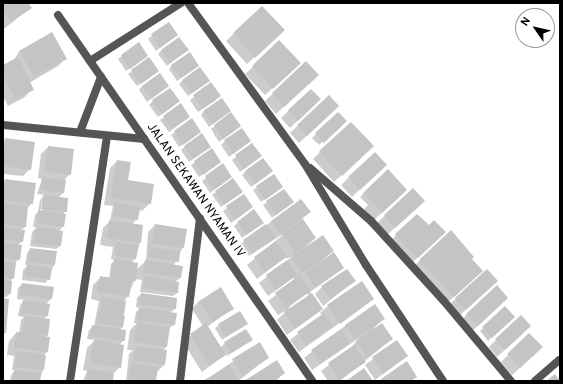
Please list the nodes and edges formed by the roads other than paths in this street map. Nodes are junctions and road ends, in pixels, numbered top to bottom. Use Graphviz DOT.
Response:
graph roads {
  1 [pos="180,3"];
  2 [pos="188,3"];
  3 [pos="58,15"];
  4 [pos="90,61"];
  5 [pos="101,77"];
  6 [pos="3,125"];
  7 [pos="80,132"];
  8 [pos="107,137"];
  9 [pos="144,139"];
  10 [pos="305,164"];
  11 [pos="200,218"];
  12 [pos="559,360"];
  13 [pos="70,381"];
  14 [pos="180,381"];
  15 [pos="312,381"];
  16 [pos="443,381"];
  17 [pos="511,381"];
  18 [pos="535,381"];
  1 -- 4 [label="street"];
  2 -- 10 [label="street"];
  3 -- 4 [label="street, JALAN SEKAWAN NYAMAN IV"];
  4 -- 5 [label="street, JALAN SEKAWAN NYAMAN IV"];
  5 -- 7 [label="street"];
  5 -- 9 [label="street, JALAN SEKAWAN NYAMAN IV"];
  6 -- 7 [label="street"];
  7 -- 8 [label="street"];
  8 -- 9 [label="street"];
  8 -- 13 [label="street"];
  9 -- 11 [label="street, JALAN SEKAWAN NYAMAN IV"];
  10 -- 16 [label="street"];
  10 -- 17 [label="street"];
  11 -- 14 [label="street"];
  11 -- 15 [label="street, JALAN SEKAWAN NYAMAN IV"];
  12 -- 18 [label="street"];
}
